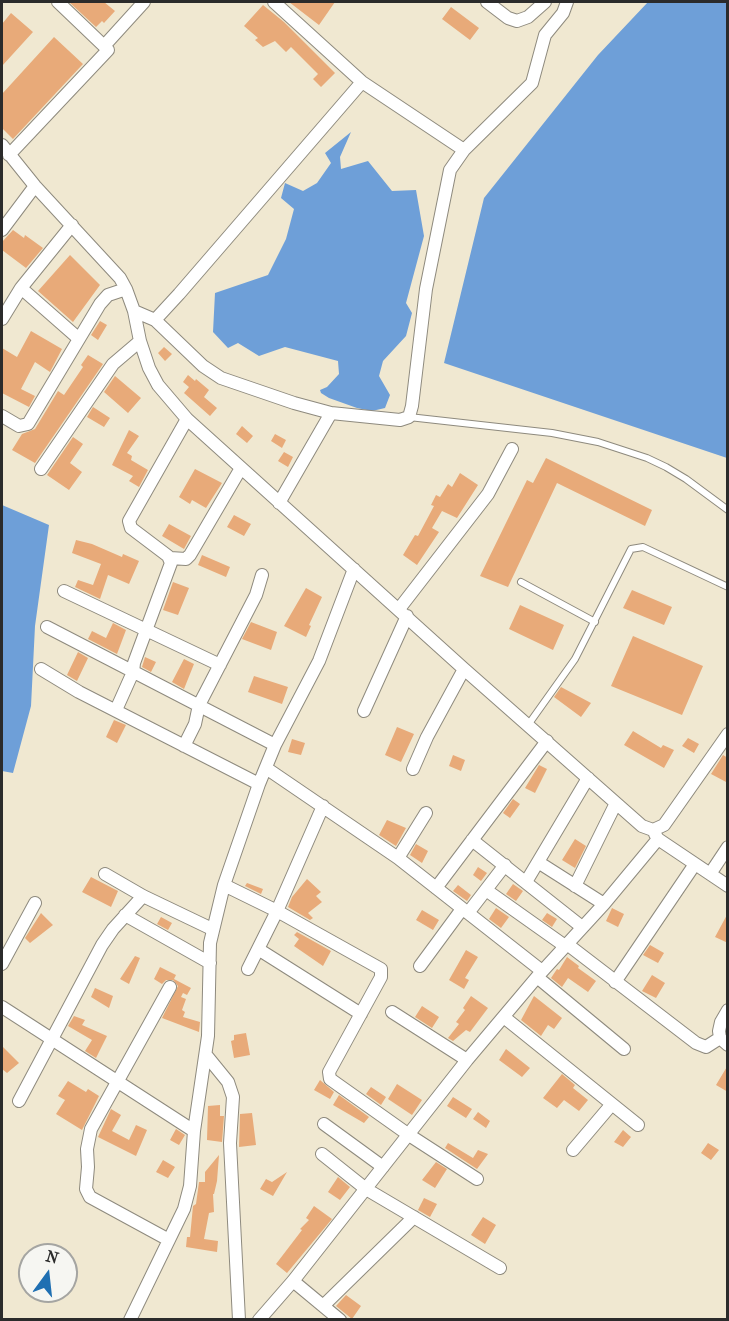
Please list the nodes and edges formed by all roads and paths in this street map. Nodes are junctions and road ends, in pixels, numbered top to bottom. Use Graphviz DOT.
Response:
graph roads {
  1 [pos="58,2"];
  2 [pos="144,2"];
  3 [pos="487,2"];
  4 [pos="545,2"];
  5 [pos="567,2"];
  6 [pos="278,3"];
  7 [pos="104,46"];
  8 [pos="362,82"];
  9 [pos="5,150"];
  10 [pos="464,150"];
  11 [pos="35,186"];
  12 [pos="72,225"];
  13 [pos="2,230"];
  14 [pos="21,288"];
  15 [pos="126,289"];
  16 [pos="134,311"];
  17 [pos="2,319"];
  18 [pos="155,320"];
  19 [pos="78,338"];
  20 [pos="140,341"];
  21 [pos="331,413"];
  22 [pos="2,416"];
  23 [pos="409,417"];
  24 [pos="187,419"];
  25 [pos="512,449"];
  26 [pos="241,468"];
  27 [pos="41,469"];
  28 [pos="279,502"];
  29 [pos="728,510"];
  30 [pos="170,558"];
  31 [pos="354,569"];
  32 [pos="262,575"];
  33 [pos="521,582"];
  34 [pos="728,587"];
  35 [pos="64,591"];
  36 [pos="403,613"];
  37 [pos="595,622"];
  38 [pos="47,627"];
  39 [pos="148,629"];
  40 [pos="220,665"];
  41 [pos="40,669"];
  42 [pos="464,669"];
  43 [pos="133,672"];
  44 [pos="199,705"];
  45 [pos="116,710"];
  46 [pos="364,711"];
  47 [pos="528,725"];
  48 [pos="728,734"];
  49 [pos="547,741"];
  50 [pos="276,745"];
  51 [pos="184,746"];
  52 [pos="267,768"];
  53 [pos="413,769"];
  54 [pos="588,778"];
  55 [pos="259,784"];
  56 [pos="616,803"];
  57 [pos="323,806"];
  58 [pos="426,813"];
  59 [pos="656,834"];
  60 [pos="472,840"];
  61 [pos="728,847"];
  62 [pos="398,858"];
  63 [pos="538,862"];
  64 [pos="695,864"];
  65 [pos="505,865"];
  66 [pos="105,874"];
  67 [pos="710,874"];
  68 [pos="526,882"];
  69 [pos="224,885"];
  70 [pos="575,886"];
  71 [pos="728,886"];
  72 [pos="436,888"];
  73 [pos="486,890"];
  74 [pos="143,896"];
  75 [pos="35,903"];
  76 [pos="604,904"];
  77 [pos="277,911"];
  78 [pos="465,911"];
  79 [pos="125,915"];
  80 [pos="582,927"];
  81 [pos="212,929"];
  82 [pos="566,945"];
  83 [pos="258,949"];
  84 [pos="210,963"];
  85 [pos="2,964"];
  86 [pos="420,966"];
  87 [pos="248,969"];
  88 [pos="540,974"];
  89 [pos="615,982"];
  90 [pos="170,987"];
  91 [pos="2,1007"];
  92 [pos="728,1010"];
  93 [pos="392,1012"];
  94 [pos="361,1014"];
  95 [pos="505,1017"];
  96 [pos="52,1038"];
  97 [pos="724,1041"];
  98 [pos="624,1049"];
  99 [pos="206,1055"];
  100 [pos="467,1060"];
  101 [pos="118,1081"];
  102 [pos="19,1101"];
  103 [pos="612,1104"];
  104 [pos="324,1125"];
  105 [pos="638,1125"];
  106 [pos="194,1131"];
  107 [pos="409,1135"];
  108 [pos="573,1150"];
  109 [pos="322,1154"];
  110 [pos="383,1167"];
  111 [pos="477,1179"];
  112 [pos="366,1189"];
  113 [pos="414,1217"];
  114 [pos="169,1240"];
  115 [pos="500,1268"];
  116 [pos="293,1281"];
  117 [pos="324,1305"];
  118 [pos="130,1320"];
  119 [pos="239,1320"];
  120 [pos="259,1320"];
  121 [pos="340,1320"];
  1 -- 7 [label="street"];
  2 -- 7 [label="street"];
  3 -- 4 [label="street"];
  5 -- 10 [label="street"];
  6 -- 8 [label="street"];
  7 -- 9 [label="street"];
  8 -- 10 [label="street"];
  8 -- 18 [label="street"];
  9 -- 11 [label="street"];
  10 -- 23 [label="street"];
  11 -- 12 [label="street"];
  11 -- 13 [label="street"];
  12 -- 14 [label="street"];
  12 -- 15 [label="street"];
  14 -- 17 [label="street"];
  14 -- 19 [label="street"];
  15 -- 16 [label="street"];
  15 -- 19 [label="street"];
  16 -- 18 [label="street"];
  16 -- 20 [label="street"];
  18 -- 21 [label="street"];
  19 -- 22 [label="street"];
  20 -- 24 [label="street"];
  20 -- 27 [label="street"];
  21 -- 23 [label="street"];
  21 -- 28 [label="street"];
  23 -- 29 [label="lane"];
  24 -- 26 [label="street"];
  24 -- 30 [label="street"];
  25 -- 36 [label="street"];
  26 -- 28 [label="street"];
  26 -- 30 [label="street"];
  28 -- 31 [label="street"];
  30 -- 39 [label="street"];
  31 -- 36 [label="street"];
  31 -- 50 [label="street"];
  32 -- 40 [label="street"];
  33 -- 37 [label="lane"];
  34 -- 37 [label="lane"];
  35 -- 39 [label="street"];
  36 -- 42 [label="street"];
  36 -- 46 [label="street"];
  37 -- 47 [label="lane"];
  38 -- 43 [label="street"];
  39 -- 40 [label="street"];
  39 -- 43 [label="street"];
  40 -- 44 [label="street"];
  41 -- 45 [label="street"];
  42 -- 47 [label="street"];
  42 -- 53 [label="street"];
  43 -- 44 [label="street"];
  43 -- 45 [label="street"];
  44 -- 50 [label="street"];
  44 -- 51 [label="street"];
  45 -- 51 [label="street"];
  47 -- 49 [label="street"];
  48 -- 59 [label="street"];
  49 -- 54 [label="street"];
  49 -- 60 [label="street"];
  50 -- 52 [label="street"];
  51 -- 55 [label="street"];
  52 -- 55 [label="street"];
  52 -- 57 [label="street"];
  54 -- 56 [label="street"];
  54 -- 63 [label="street"];
  55 -- 69 [label="street"];
  56 -- 59 [label="street"];
  56 -- 70 [label="street"];
  57 -- 62 [label="street"];
  57 -- 77 [label="street"];
  58 -- 62 [label="street"];
  59 -- 64 [label="street"];
  59 -- 76 [label="street"];
  60 -- 65 [label="street"];
  60 -- 72 [label="street"];
  61 -- 67 [label="street"];
  62 -- 72 [label="street"];
  63 -- 68 [label="street"];
  63 -- 70 [label="street"];
  64 -- 67 [label="street"];
  64 -- 89 [label="street"];
  65 -- 68 [label="street"];
  65 -- 73 [label="street"];
  66 -- 74 [label="street"];
  67 -- 71 [label="street"];
  68 -- 80 [label="street"];
  69 -- 77 [label="street"];
  69 -- 81 [label="street"];
  70 -- 76 [label="street"];
  72 -- 78 [label="street"];
  73 -- 78 [label="street"];
  73 -- 82 [label="street"];
  74 -- 79 [label="street"];
  74 -- 81 [label="street"];
  75 -- 85 [label="street"];
  76 -- 80 [label="street"];
  77 -- 83 [label="street"];
  77 -- 94 [label="street"];
  78 -- 86 [label="street"];
  78 -- 88 [label="street"];
  79 -- 84 [label="street"];
  79 -- 96 [label="street"];
  80 -- 82 [label="street"];
  81 -- 84 [label="street"];
  82 -- 88 [label="street"];
  82 -- 89 [label="street"];
  83 -- 87 [label="street"];
  83 -- 94 [label="street"];
  84 -- 99 [label="street"];
  88 -- 95 [label="street"];
  88 -- 98 [label="street"];
  89 -- 97 [label="street"];
  90 -- 101 [label="street"];
  91 -- 96 [label="street"];
  92 -- 97 [label="street"];
  93 -- 100 [label="street"];
  94 -- 107 [label="street"];
  95 -- 100 [label="street"];
  95 -- 103 [label="street"];
  96 -- 101 [label="street"];
  96 -- 102 [label="street"];
  99 -- 106 [label="street"];
  99 -- 119 [label="street"];
  100 -- 107 [label="street"];
  101 -- 106 [label="street"];
  101 -- 114 [label="street"];
  103 -- 105 [label="street"];
  103 -- 108 [label="street"];
  104 -- 110 [label="street"];
  106 -- 114 [label="street"];
  107 -- 110 [label="street"];
  107 -- 111 [label="street"];
  109 -- 112 [label="street"];
  110 -- 112 [label="street"];
  112 -- 113 [label="street"];
  112 -- 116 [label="street"];
  113 -- 115 [label="street"];
  113 -- 117 [label="street"];
  114 -- 118 [label="street"];
  116 -- 117 [label="street"];
  116 -- 120 [label="street"];
  117 -- 121 [label="street"];
}
